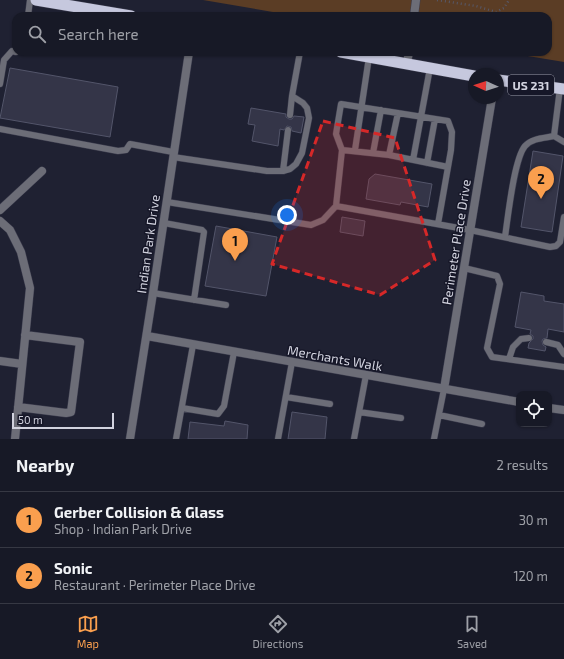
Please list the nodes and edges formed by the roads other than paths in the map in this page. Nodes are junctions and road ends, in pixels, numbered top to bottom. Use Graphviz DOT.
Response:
graph roads {
  1 [pos="30,0"];
  2 [pos="36,0"];
  3 [pos="416,0"];
  4 [pos="28,12"];
  5 [pos="107,12"];
  6 [pos="414,12"];
  7 [pos="12,52"];
  8 [pos="188,56"];
  9 [pos="299,56"];
  10 [pos="363,56"];
  11 [pos="408,56"];
  12 [pos="369,57"];
  13 [pos="407,64"];
  14 [pos="430,68"];
  15 [pos="468,75"];
  16 [pos="504,81"];
  17 [pos="0,84"];
  18 [pos="562,89"];
  19 [pos="292,96"];
  20 [pos="491,104"];
  21 [pos="362,107"];
  22 [pos="381,110"];
  23 [pos="398,113"];
  24 [pos="290,115"];
  25 [pos="422,117"];
  26 [pos="435,119"];
  27 [pos="0,129"];
  28 [pos="288,130"];
  29 [pos="554,136"];
  30 [pos="564,142"];
  31 [pos="342,150"];
  32 [pos="355,150"];
  33 [pos="373,153"];
  34 [pos="173,154"];
  35 [pos="389,155"];
  36 [pos="413,160"];
  37 [pos="427,163"];
  38 [pos="448,167"];
  39 [pos="42,171"];
  40 [pos="283,171"];
  41 [pos="166,202"];
  42 [pos="336,206"];
  43 [pos="0,210"];
  44 [pos="564,217"];
  45 [pos="0,221"];
  46 [pos="164,223"];
  47 [pos="438,224"];
  48 [pos="470,230"];
  49 [pos="505,237"];
  50 [pos="464,268"];
  51 [pos="153,293"];
  52 [pos="194,300"];
  53 [pos="226,305"];
  54 [pos="25,335"];
  55 [pos="147,336"];
  56 [pos="530,338"];
  57 [pos="546,342"];
  58 [pos="193,344"];
  59 [pos="234,352"];
  60 [pos="564,354"];
  61 [pos="509,359"];
  62 [pos="0,361"];
  63 [pos="292,362"];
  64 [pos="22,364"];
  65 [pos="564,367"];
  66 [pos="366,375"];
  67 [pos="444,389"];
  68 [pos="286,397"];
  69 [pos="516,401"];
  70 [pos="330,404"];
  71 [pos="18,407"];
  72 [pos="182,408"];
  73 [pos="552,408"];
  74 [pos="564,410"];
  75 [pos="359,412"];
  76 [pos="439,414"];
  77 [pos="401,418"];
  78 [pos="482,424"];
  79 [pos="15,439"];
  80 [pos="130,439"];
  81 [pos="176,439"];
  82 [pos="278,439"];
  83 [pos="354,439"];
  84 [pos="434,439"];
  1 -- 4 [label="lane"];
  2 -- 5 [label="highway"];
  3 -- 6 [label="street"];
  7 -- 17 [label="lane"];
  8 -- 34 [label="street, Indian Park Drive"];
  9 -- 19 [label="lane"];
  10 -- 12 [label="highway"];
  11 -- 13 [label="street"];
  12 -- 13 [label="highway"];
  12 -- 21 [label="lane"];
  13 -- 14 [label="highway"];
  14 -- 15 [label="highway"];
  14 -- 25 [label="lane"];
  16 -- 18 [label="highway, US 231"];
  18 -- 29 [label="lane"];
  19 -- 24 [label="lane"];
  19 -- 40 [label="lane"];
  20 -- 48 [label="street, Perimeter Place Drive"];
  21 -- 22 [label="lane"];
  21 -- 31 [label="lane"];
  21 -- 32 [label="lane"];
  22 -- 23 [label="lane"];
  22 -- 33 [label="lane"];
  23 -- 25 [label="lane"];
  23 -- 35 [label="lane"];
  25 -- 26 [label="lane"];
  25 -- 36 [label="lane"];
  26 -- 37 [label="lane"];
  26 -- 38 [label="lane"];
  27 -- 34 [label="lane"];
  28 -- 40 [label="lane"];
  29 -- 30 [label="lane"];
  29 -- 49 [label="lane"];
  31 -- 32 [label="lane"];
  31 -- 42 [label="lane"];
  32 -- 33 [label="lane"];
  33 -- 35 [label="lane"];
  34 -- 40 [label="lane"];
  34 -- 41 [label="street, Indian Park Drive"];
  35 -- 36 [label="lane"];
  36 -- 37 [label="lane"];
  37 -- 38 [label="lane"];
  38 -- 47 [label="lane"];
  39 -- 43 [label="street"];
  41 -- 42 [label="lane"];
  41 -- 46 [label="street, Indian Park Drive"];
  42 -- 47 [label="lane"];
  44 -- 49 [label="lane"];
  45 -- 54 [label="street"];
  46 -- 51 [label="street, Indian Park Drive"];
  46 -- 52 [label="lane"];
  47 -- 48 [label="lane"];
  48 -- 49 [label="lane"];
  48 -- 50 [label="street, Perimeter Place Drive"];
  50 -- 61 [label="lane"];
  50 -- 67 [label="street, Perimeter Place Drive"];
  51 -- 52 [label="lane"];
  51 -- 55 [label="street, Indian Park Drive"];
  52 -- 53 [label="lane"];
  54 -- 64 [label="street"];
  54 -- 71 [label="street"];
  55 -- 58 [label="street, Merchants Walk"];
  55 -- 80 [label="street, Indian Park Drive"];
  56 -- 61 [label="lane"];
  57 -- 60 [label="lane"];
  58 -- 59 [label="street, Merchants Walk"];
  58 -- 72 [label="lane"];
  59 -- 63 [label="street, Merchants Walk"];
  59 -- 72 [label="lane"];
  61 -- 65 [label="lane"];
  62 -- 64 [label="street"];
  63 -- 66 [label="street, Merchants Walk"];
  63 -- 68 [label="lane"];
  64 -- 71 [label="street"];
  66 -- 67 [label="street, Merchants Walk"];
  66 -- 75 [label="lane"];
  67 -- 69 [label="street, Merchants Walk"];
  67 -- 76 [label="lane"];
  68 -- 70 [label="lane"];
  68 -- 82 [label="lane"];
  71 -- 79 [label="street"];
  72 -- 81 [label="lane"];
  73 -- 74 [label="street"];
  75 -- 77 [label="lane"];
  75 -- 83 [label="lane"];
  76 -- 78 [label="lane"];
  76 -- 84 [label="lane"];
}
